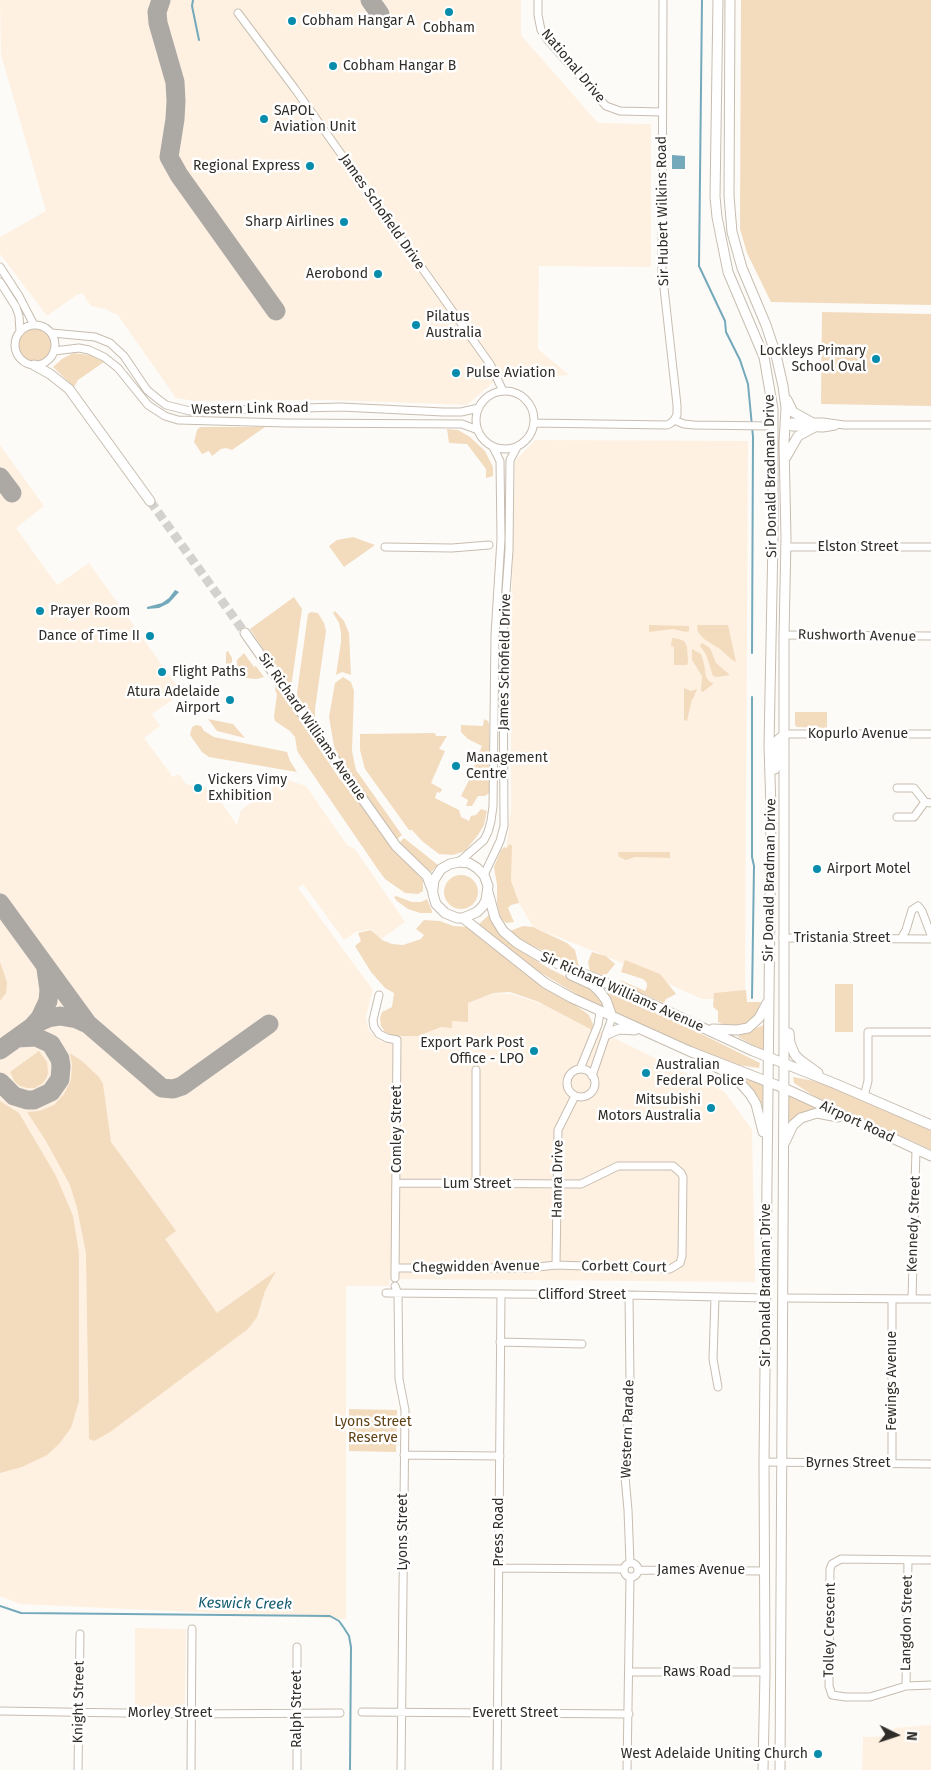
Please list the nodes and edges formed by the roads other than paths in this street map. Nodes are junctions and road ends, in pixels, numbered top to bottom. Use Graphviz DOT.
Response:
graph roads {
  1 [pos="538,0"];
  2 [pos="663,0"];
  3 [pos="718,0"];
  4 [pos="730,0"];
  5 [pos="238,13"];
  6 [pos="662,112"];
  7 [pos="0,267"];
  8 [pos="0,282"];
  9 [pos="34,325"];
  10 [pos="20,332"];
  11 [pos="52,333"];
  12 [pos="54,351"];
  13 [pos="34,365"];
  14 [pos="784,390"];
  15 [pos="503,391"];
  16 [pos="479,408"];
  17 [pos="773,408"];
  18 [pos="674,420"];
  19 [pos="534,423"];
  20 [pos="786,424"];
  21 [pos="812,425"];
  22 [pos="931,425"];
  23 [pos="772,426"];
  24 [pos="478,430"];
  25 [pos="493,446"];
  26 [pos="517,447"];
  27 [pos="772,451"];
  28 [pos="785,460"];
  29 [pos="150,501"];
  30 [pos="501,539"];
  31 [pos="489,545"];
  32 [pos="385,547"];
  33 [pos="785,547"];
  34 [pos="931,547"];
  35 [pos="500,551"];
  36 [pos="245,633"];
  37 [pos="784,635"];
  38 [pos="931,636"];
  39 [pos="785,734"];
  40 [pos="931,734"];
  41 [pos="897,788"];
  42 [pos="928,802"];
  43 [pos="771,809"];
  44 [pos="897,817"];
  45 [pos="460,862"];
  46 [pos="484,875"];
  47 [pos="488,892"];
  48 [pos="433,893"];
  49 [pos="463,918"];
  50 [pos="931,934"];
  51 [pos="783,938"];
  52 [pos="901,939"];
  53 [pos="931,939"];
  54 [pos="541,957"];
  55 [pos="784,988"];
  56 [pos="379,995"];
  57 [pos="768,1000"];
  58 [pos="600,1012"];
  59 [pos="612,1017"];
  60 [pos="708,1029"];
  61 [pos="931,1032"];
  62 [pos="647,1033"];
  63 [pos="607,1034"];
  64 [pos="689,1052"];
  65 [pos="768,1057"];
  66 [pos="784,1063"];
  67 [pos="580,1069"];
  68 [pos="476,1070"];
  69 [pos="592,1076"];
  70 [pos="768,1081"];
  71 [pos="836,1084"];
  72 [pos="784,1088"];
  73 [pos="575,1096"];
  74 [pos="864,1096"];
  75 [pos="857,1122"];
  76 [pos="931,1125"];
  77 [pos="784,1147"];
  78 [pos="916,1149"];
  79 [pos="931,1156"];
  80 [pos="767,1160"];
  81 [pos="397,1183"];
  82 [pos="476,1184"];
  83 [pos="557,1184"];
  84 [pos="556,1265"];
  85 [pos="395,1268"];
  86 [pos="395,1278"];
  87 [pos="397,1290"];
  88 [pos="386,1293"];
  89 [pos="501,1294"];
  90 [pos="629,1295"];
  91 [pos="715,1297"];
  92 [pos="766,1298"];
  93 [pos="783,1298"];
  94 [pos="892,1299"];
  95 [pos="912,1299"];
  96 [pos="931,1299"];
  97 [pos="500,1342"];
  98 [pos="582,1344"];
  99 [pos="718,1387"];
  100 [pos="404,1456"];
  101 [pos="500,1456"];
  102 [pos="764,1462"];
  103 [pos="782,1463"];
  104 [pos="892,1464"];
  105 [pos="931,1464"];
  106 [pos="908,1560"];
  107 [pos="931,1560"];
  108 [pos="630,1562"];
  109 [pos="499,1568"];
  110 [pos="623,1570"];
  111 [pos="638,1570"];
  112 [pos="764,1571"];
  113 [pos="630,1577"];
  114 [pos="781,1614"];
  115 [pos="764,1626"];
  116 [pos="192,1629"];
  117 [pos="80,1634"];
  118 [pos="298,1647"];
  119 [pos="629,1672"];
  120 [pos="765,1672"];
  121 [pos="931,1685"];
  122 [pos="906,1686"];
  123 [pos="0,1710"];
  124 [pos="297,1712"];
  125 [pos="362,1712"];
  126 [pos="79,1713"];
  127 [pos="340,1713"];
  128 [pos="402,1713"];
  129 [pos="498,1713"];
  130 [pos="191,1714"];
  131 [pos="628,1714"];
  132 [pos="78,1770"];
  133 [pos="191,1770"];
  134 [pos="297,1770"];
  135 [pos="402,1770"];
  136 [pos="497,1770"];
  137 [pos="628,1770"];
  138 [pos="763,1770"];
  139 [pos="780,1770"];
  1 -- 6 [label="street, National Drive"];
  2 -- 6 [label="street, Sir Hubert Wilkins Road"];
  3 -- 17 [label="main road, Sir Donald Bradman Drive"];
  4 -- 14 [label="main road, Sir Donald Bradman Drive"];
  5 -- 15 [label="street, James Schofield Drive"];
  6 -- 18 [label="street, Sir Hubert Wilkins Road"];
  7 -- 9 [label="street"];
  8 -- 10 [label="street"];
  9 -- 10 [label="street"];
  9 -- 11 [label="street"];
  10 -- 13 [label="street"];
  11 -- 12 [label="street"];
  11 -- 16 [label="street, Western Link Road"];
  12 -- 13 [label="street"];
  12 -- 24 [label="street, Western Link Road"];
  13 -- 29 [label="main road"];
  14 -- 20 [label="main road, Sir Donald Bradman Drive"];
  14 -- 21 [label="main road"];
  15 -- 16 [label="street"];
  15 -- 19 [label="street"];
  16 -- 24 [label="street"];
  17 -- 20 [label="main road"];
  17 -- 23 [label="main road, Sir Donald Bradman Drive"];
  18 -- 19 [label="street"];
  18 -- 23 [label="street"];
  19 -- 26 [label="street"];
  20 -- 21 [label="street"];
  20 -- 27 [label="main road"];
  20 -- 28 [label="main road, Sir Donald Bradman Drive"];
  21 -- 22 [label="street"];
  21 -- 28 [label="main road"];
  23 -- 27 [label="main road, Sir Donald Bradman Drive"];
  24 -- 25 [label="street"];
  25 -- 26 [label="street"];
  25 -- 30 [label="street, James Schofield Drive"];
  26 -- 46 [label="street, James Schofield Drive"];
  27 -- 43 [label="main road, Sir Donald Bradman Drive"];
  28 -- 33 [label="main road, Sir Donald Bradman Drive"];
  30 -- 31 [label="street"];
  30 -- 35 [label="street, James Schofield Drive"];
  31 -- 32 [label="street"];
  31 -- 35 [label="street"];
  33 -- 34 [label="street, Elston Street"];
  33 -- 37 [label="main road, Sir Donald Bradman Drive"];
  35 -- 45 [label="street, James Schofield Drive"];
  36 -- 48 [label="main road, Sir Richard Williams Avenue"];
  37 -- 38 [label="street, Rushworth Avenue"];
  37 -- 39 [label="main road, Sir Donald Bradman Drive"];
  39 -- 40 [label="street, Kopurlo Avenue"];
  39 -- 43 [label="main road"];
  39 -- 51 [label="main road, Sir Donald Bradman Drive"];
  41 -- 42 [label="street"];
  42 -- 44 [label="street"];
  43 -- 57 [label="main road, Sir Donald Bradman Drive"];
  45 -- 46 [label="main road"];
  45 -- 48 [label="main road"];
  46 -- 47 [label="main road"];
  47 -- 49 [label="main road"];
  47 -- 54 [label="main road, Sir Richard Williams Avenue"];
  48 -- 49 [label="main road"];
  49 -- 58 [label="main road, Sir Richard Williams Avenue"];
  50 -- 52 [label="street, Tristania Street"];
  51 -- 52 [label="street, Tristania Street"];
  51 -- 55 [label="main road, Sir Donald Bradman Drive"];
  52 -- 53 [label="street, Tristania Street"];
  54 -- 59 [label="main road"];
  54 -- 60 [label="main road, Sir Richard Williams Avenue"];
  55 -- 66 [label="main road, Sir Donald Bradman Drive"];
  55 -- 71 [label="main road"];
  56 -- 81 [label="street, Comley Street"];
  57 -- 60 [label="main road"];
  57 -- 65 [label="main road, Sir Donald Bradman Drive"];
  58 -- 59 [label="main road, Sir Richard Williams Avenue"];
  58 -- 67 [label="street"];
  59 -- 62 [label="main road, Sir Richard Williams Avenue"];
  59 -- 63 [label="street"];
  60 -- 65 [label="main road, Sir Richard Williams Avenue"];
  61 -- 74 [label="street"];
  62 -- 63 [label="main road"];
  62 -- 64 [label="main road, Sir Richard Williams Avenue"];
  63 -- 69 [label="street"];
  64 -- 70 [label="main road, Sir Richard Williams Avenue"];
  64 -- 80 [label="main road"];
  65 -- 66 [label="main road, Sir Richard Williams Avenue"];
  65 -- 70 [label="main road, Sir Donald Bradman Drive"];
  66 -- 71 [label="main road, Airport Road"];
  66 -- 72 [label="main road, Sir Donald Bradman Drive"];
  67 -- 69 [label="street"];
  67 -- 73 [label="street"];
  68 -- 82 [label="street"];
  69 -- 73 [label="street"];
  70 -- 72 [label="main road, Sir Richard Williams Avenue"];
  70 -- 80 [label="main road, Sir Donald Bradman Drive"];
  71 -- 74 [label="main road, Airport Road"];
  72 -- 75 [label="main road, Airport Road"];
  72 -- 77 [label="main road, Sir Donald Bradman Drive"];
  73 -- 83 [label="street, Hamra Drive"];
  74 -- 76 [label="main road, Airport Road"];
  75 -- 77 [label="main road"];
  75 -- 78 [label="main road, Airport Road"];
  77 -- 93 [label="main road, Sir Donald Bradman Drive"];
  78 -- 79 [label="main road, Airport Road"];
  78 -- 95 [label="street, Kennedy Street"];
  80 -- 92 [label="main road, Sir Donald Bradman Drive"];
  81 -- 82 [label="street, Lum Street"];
  81 -- 85 [label="street, Comley Street"];
  82 -- 83 [label="street, Lum Street"];
  83 -- 84 [label="street, Hamra Drive"];
  83 -- 84 [label="street, Corbett Court"];
  84 -- 85 [label="street, Chegwidden Avenue"];
  85 -- 86 [label="street, Comley Street"];
  87 -- 88 [label="street, Clifford Street"];
  87 -- 89 [label="street, Clifford Street"];
  87 -- 100 [label="street, Lyons Street"];
  89 -- 90 [label="street, Clifford Street"];
  89 -- 97 [label="street, Press Road"];
  90 -- 91 [label="street, Clifford Street"];
  90 -- 108 [label="street, Western Parade"];
  91 -- 92 [label="street, Clifford Street"];
  91 -- 99 [label="street"];
  92 -- 102 [label="main road, Sir Donald Bradman Drive"];
  93 -- 94 [label="street"];
  93 -- 103 [label="main road, Sir Donald Bradman Drive"];
  94 -- 95 [label="street"];
  94 -- 104 [label="street, Fewings Avenue"];
  95 -- 96 [label="street"];
  97 -- 98 [label="street"];
  97 -- 101 [label="street, Press Road"];
  100 -- 101 [label="street"];
  100 -- 128 [label="street, Lyons Street"];
  101 -- 109 [label="street, Press Road"];
  102 -- 103 [label="street, Byrnes Street"];
  102 -- 112 [label="main road, Sir Donald Bradman Drive"];
  103 -- 104 [label="street, Byrnes Street"];
  103 -- 114 [label="main road, Sir Donald Bradman Drive"];
  104 -- 105 [label="street, Byrnes Street"];
  106 -- 107 [label="street, Tolley Crescent"];
  106 -- 122 [label="street, Langdon Street"];
  106 -- 122 [label="street, Tolley Crescent"];
  108 -- 110 [label="street"];
  108 -- 111 [label="street"];
  109 -- 110 [label="street"];
  109 -- 129 [label="street, Press Road"];
  110 -- 113 [label="street"];
  111 -- 112 [label="street, James Avenue"];
  111 -- 113 [label="street"];
  112 -- 115 [label="main road, Sir Donald Bradman Drive"];
  113 -- 119 [label="street"];
  114 -- 115 [label="main road"];
  114 -- 139 [label="main road, Sir Donald Bradman Drive"];
  115 -- 120 [label="main road, Sir Donald Bradman Drive"];
  116 -- 130 [label="street"];
  117 -- 126 [label="street, Knight Street"];
  118 -- 124 [label="street, Ralph Street"];
  119 -- 120 [label="street, Raws Road"];
  119 -- 131 [label="street"];
  120 -- 138 [label="main road, Sir Donald Bradman Drive"];
  121 -- 122 [label="street, Tolley Crescent"];
  123 -- 126 [label="street, Morley Street"];
  124 -- 127 [label="street, Morley Street"];
  124 -- 130 [label="street, Morley Street"];
  124 -- 134 [label="street, Ralph Street"];
  125 -- 128 [label="street, Everett Street"];
  126 -- 130 [label="street, Morley Street"];
  126 -- 132 [label="street, Knight Street"];
  128 -- 129 [label="street, Everett Street"];
  128 -- 135 [label="street, Lyons Street"];
  129 -- 131 [label="street, Everett Street"];
  129 -- 136 [label="street, Press Road"];
  130 -- 133 [label="street"];
  131 -- 137 [label="street"];
}
